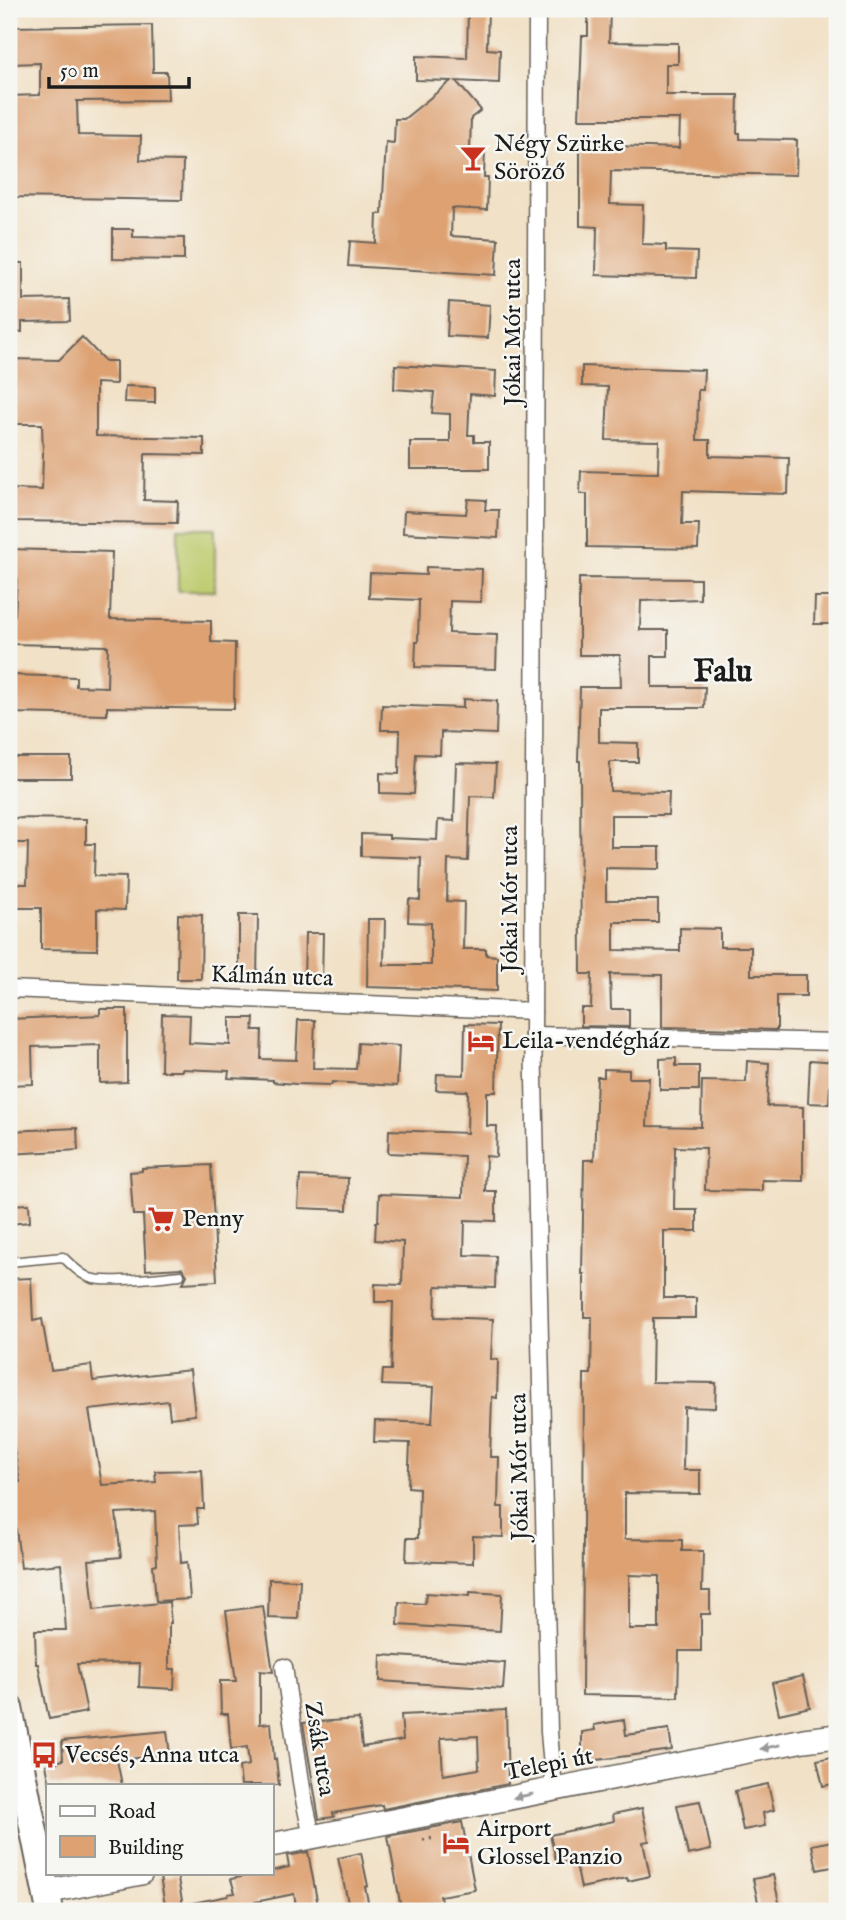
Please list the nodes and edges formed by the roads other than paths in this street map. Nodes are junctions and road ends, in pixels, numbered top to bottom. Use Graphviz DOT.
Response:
graph roads {
  1 [pos="537,9"];
  2 [pos="9,989"];
  3 [pos="533,1011"];
  4 [pos="533,1035"];
  5 [pos="837,1042"];
  6 [pos="9,1262"];
  7 [pos="180,1276"];
  8 [pos="284,1667"];
  9 [pos="9,1708"];
  10 [pos="837,1737"];
  11 [pos="554,1790"];
  12 [pos="312,1837"];
  13 [pos="273,1845"];
  14 [pos="138,1874"];
  15 [pos="48,1901"];
  1 -- 3 [label="street, Jókai Mór utca"];
  2 -- 3 [label="street, Kálmán utca"];
  3 -- 4 [label="street, Jókai Mór utca"];
  4 -- 5 [label="street"];
  4 -- 11 [label="street, Jókai Mór utca"];
  6 -- 7 [label="lane"];
  8 -- 12 [label="street, Zsák utca"];
  9 -- 15 [label="main road"];
  10 -- 11 [label="main road, Telepi út, one-way"];
  11 -- 12 [label="main road, Telepi út, one-way"];
  12 -- 13 [label="main road, Telepi út"];
  14 -- 15 [label="main road"];
}
